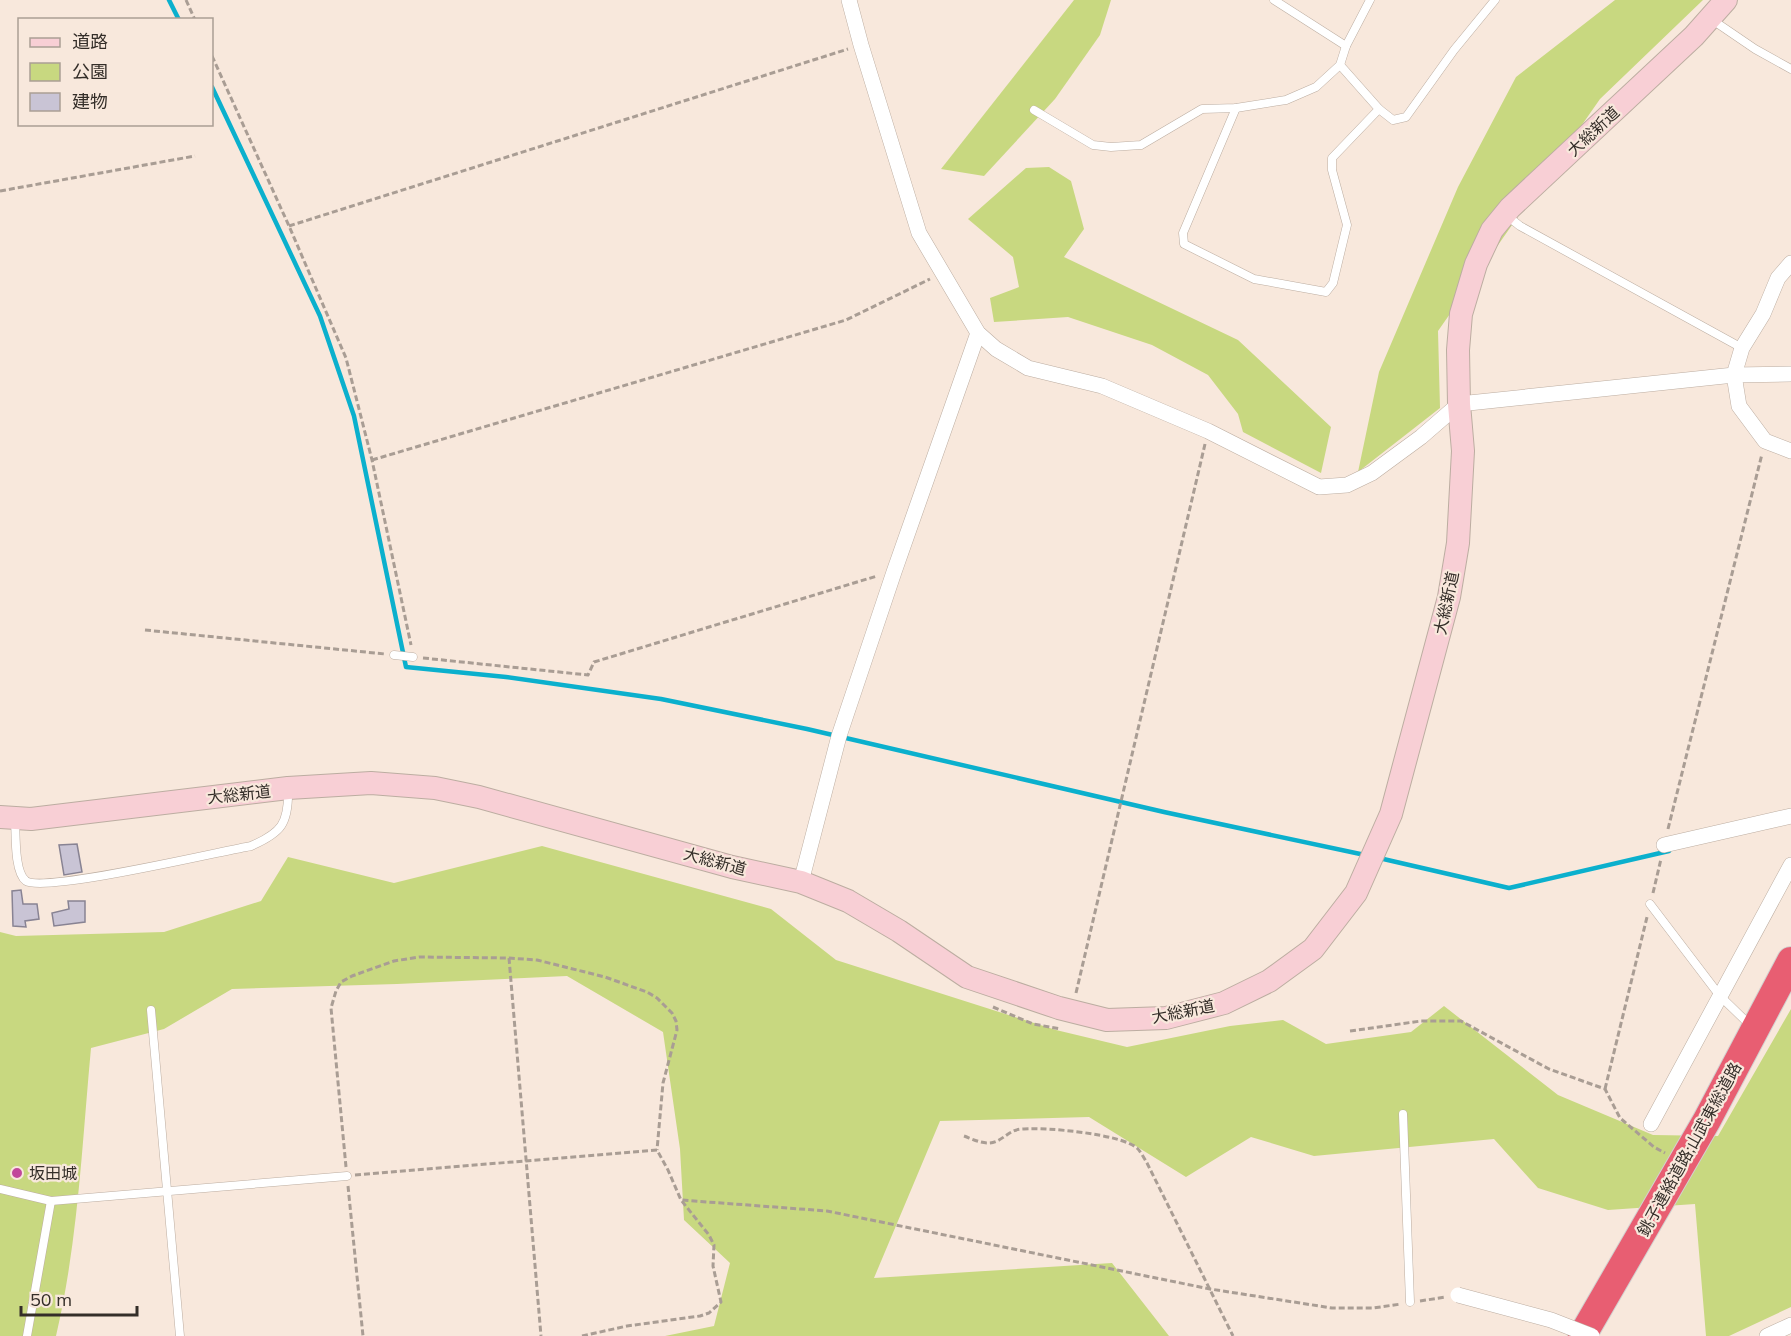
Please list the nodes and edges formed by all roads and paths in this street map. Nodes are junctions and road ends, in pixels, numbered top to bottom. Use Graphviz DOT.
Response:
graph roads {
  1 [pos="186,0"];
  2 [pos="849,0"];
  3 [pos="1274,0"];
  4 [pos="1371,0"];
  5 [pos="1495,0"];
  6 [pos="1726,0"];
  7 [pos="194,18"];
  8 [pos="1710,18"];
  9 [pos="861,45"];
  10 [pos="1346,46"];
  11 [pos="213,58"];
  12 [pos="1340,65"];
  13 [pos="1791,69"];
  14 [pos="1236,108"];
  15 [pos="1379,109"];
  16 [pos="1034,110"];
  17 [pos="195,156"];
  18 [pos="0,190"];
  19 [pos="1505,214"];
  20 [pos="289,226"];
  21 [pos="1791,263"];
  22 [pos="943,273"];
  23 [pos="978,333"];
  24 [pos="1742,348"];
  25 [pos="1791,374"];
  26 [pos="1734,375"];
  27 [pos="1459,404"];
  28 [pos="1208,431"];
  29 [pos="1765,441"];
  30 [pos="1791,451"];
  31 [pos="372,460"];
  32 [pos="894,572"];
  33 [pos="144,630"];
  34 [pos="394,655"];
  35 [pos="412,657"];
  36 [pos="288,788"];
  37 [pos="1791,816"];
  38 [pos="7,818"];
  39 [pos="1664,845"];
  40 [pos="1791,865"];
  41 [pos="801,882"];
  42 [pos="1650,904"];
  43 [pos="508,958"];
  44 [pos="1791,961"];
  45 [pos="1720,996"];
  46 [pos="984,1002"];
  47 [pos="151,1010"];
  48 [pos="1069,1021"];
  49 [pos="1754,1030"];
  50 [pos="1350,1031"];
  51 [pos="1605,1089"];
  52 [pos="1403,1114"];
  53 [pos="1651,1124"];
  54 [pos="964,1136"];
  55 [pos="657,1150"];
  56 [pos="1688,1154"];
  57 [pos="347,1176"];
  58 [pos="0,1189"];
  59 [pos="169,1191"];
  60 [pos="681,1200"];
  61 [pos="51,1201"];
  62 [pos="1210,1288"];
  63 [pos="1458,1295"];
  64 [pos="1410,1302"];
  65 [pos="1791,1324"];
  66 [pos="27,1336"];
  67 [pos="180,1336"];
  68 [pos="363,1336"];
  69 [pos="541,1336"];
  70 [pos="582,1336"];
  71 [pos="1233,1336"];
  72 [pos="1582,1336"];
  73 [pos="1592,1336"];
  74 [pos="1767,1336"];
  1 -- 7 [label="path"];
  2 -- 9 [label="street"];
  3 -- 10 [label="lane"];
  4 -- 10 [label="lane"];
  5 -- 15 [label="lane"];
  6 -- 8 [label="street, 大総新道"];
  8 -- 13 [label="lane"];
  8 -- 19 [label="street, 大総新道"];
  9 -- 20 [label="path"];
  9 -- 22 [label="street"];
  10 -- 12 [label="lane"];
  11 -- 20 [label="path"];
  12 -- 14 [label="lane"];
  12 -- 15 [label="lane"];
  14 -- 15 [label="lane"];
  14 -- 16 [label="lane"];
  17 -- 18 [label="path"];
  19 -- 24 [label="lane"];
  19 -- 27 [label="street, 大総新道"];
  20 -- 31 [label="path"];
  21 -- 24 [label="street"];
  22 -- 23 [label="street"];
  22 -- 31 [label="path"];
  23 -- 28 [label="street"];
  23 -- 32 [label="street"];
  24 -- 26 [label="street"];
  25 -- 26 [label="street"];
  26 -- 27 [label="street"];
  26 -- 29 [label="street"];
  27 -- 28 [label="street"];
  27 -- 48 [label="street, 大総新道"];
  28 -- 48 [label="path"];
  29 -- 30 [label="street"];
  29 -- 39 [label="path"];
  31 -- 35 [label="path"];
  32 -- 35 [label="path"];
  32 -- 41 [label="street"];
  33 -- 34 [label="path"];
  34 -- 35 [label="lane"];
  36 -- 38 [label="street, 大総新道"];
  36 -- 38 [label="lane"];
  36 -- 41 [label="street, 大総新道"];
  37 -- 39 [label="street"];
  39 -- 42 [label="path"];
  40 -- 45 [label="street"];
  41 -- 48 [label="street, 大総新道"];
  42 -- 45 [label="lane"];
  42 -- 51 [label="path"];
  43 -- 55 [label="path"];
  43 -- 57 [label="path"];
  43 -- 69 [label="path"];
  44 -- 49 [label="highway, 銚子連絡道路;山武東総道路"];
  45 -- 49 [label="lane"];
  45 -- 53 [label="street"];
  46 -- 48 [label="path"];
  47 -- 59 [label="lane"];
  49 -- 56 [label="highway, 銚子連絡道路;山武東総道路"];
  50 -- 51 [label="path"];
  51 -- 56 [label="path"];
  52 -- 64 [label="lane"];
  54 -- 62 [label="path"];
  55 -- 57 [label="path"];
  55 -- 60 [label="path"];
  56 -- 72 [label="highway, 銚子連絡道路;山武東総道路"];
  57 -- 59 [label="lane"];
  57 -- 68 [label="path"];
  58 -- 61 [label="lane"];
  59 -- 61 [label="lane"];
  59 -- 67 [label="lane"];
  60 -- 62 [label="path"];
  60 -- 70 [label="path"];
  61 -- 66 [label="lane"];
  62 -- 64 [label="path"];
  62 -- 71 [label="path"];
  63 -- 64 [label="path"];
  63 -- 73 [label="street, bridge"];
  65 -- 74 [label="street"];
}
